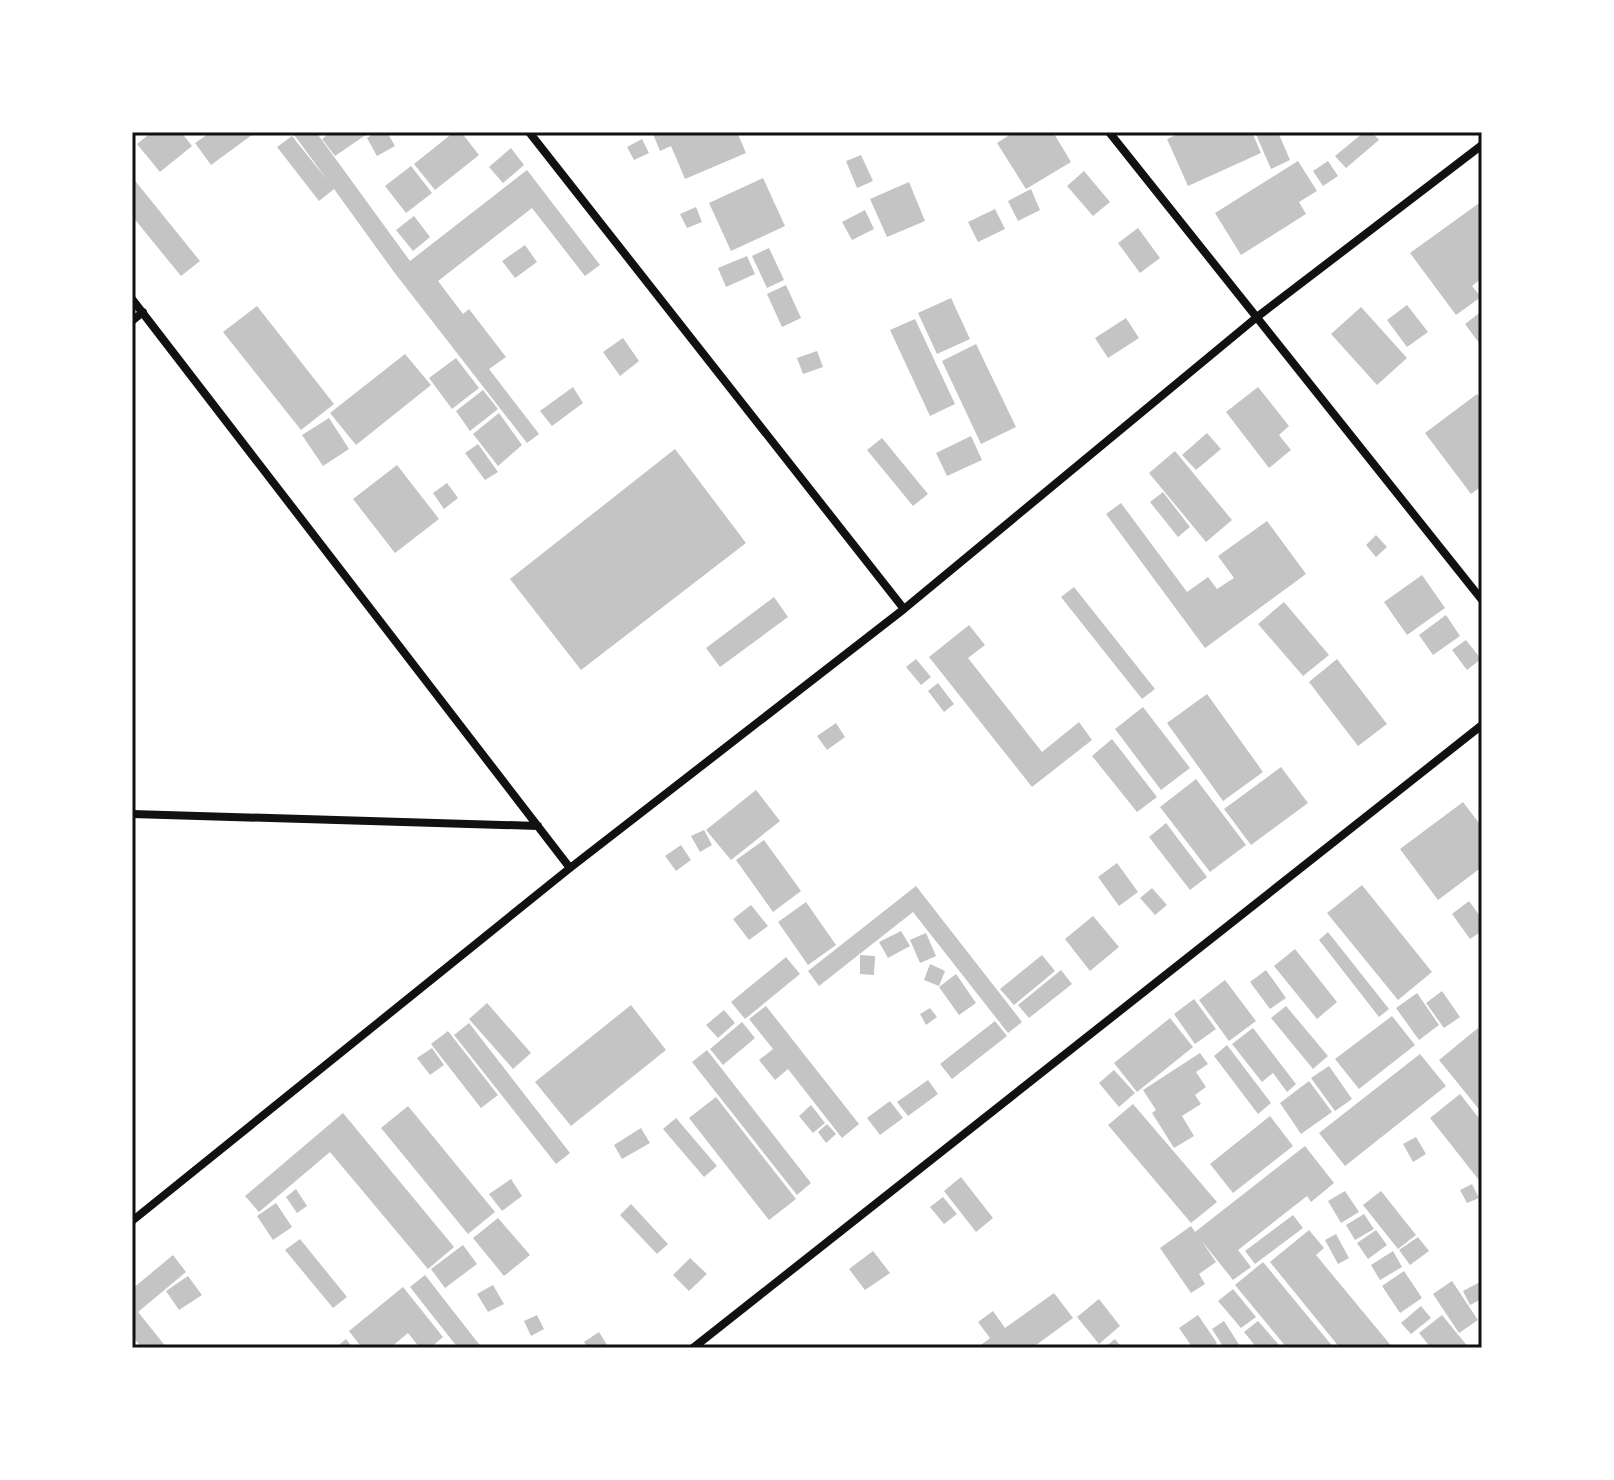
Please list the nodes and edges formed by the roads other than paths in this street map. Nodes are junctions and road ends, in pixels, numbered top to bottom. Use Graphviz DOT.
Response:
graph roads {
  1 [pos="529,132"];
  2 [pos="1109,132"];
  3 [pos="1482,145"];
  4 [pos="132,299"];
  5 [pos="143,312"];
  6 [pos="1257,317"];
  7 [pos="132,321"];
  8 [pos="1482,600"];
  9 [pos="904,609"];
  10 [pos="1482,725"];
  11 [pos="132,814"];
  12 [pos="538,826"];
  13 [pos="570,868"];
  14 [pos="132,1221"];
  15 [pos="693,1348"];
  1 -- 9 [label="street"];
  2 -- 6 [label="street"];
  3 -- 6 [label="street"];
  4 -- 5 [label="street"];
  5 -- 7 [label="street"];
  5 -- 12 [label="street"];
  6 -- 8 [label="street"];
  6 -- 9 [label="street"];
  9 -- 13 [label="street"];
  10 -- 15 [label="street"];
  11 -- 12 [label="street"];
  12 -- 13 [label="street"];
  13 -- 14 [label="street"];
}
